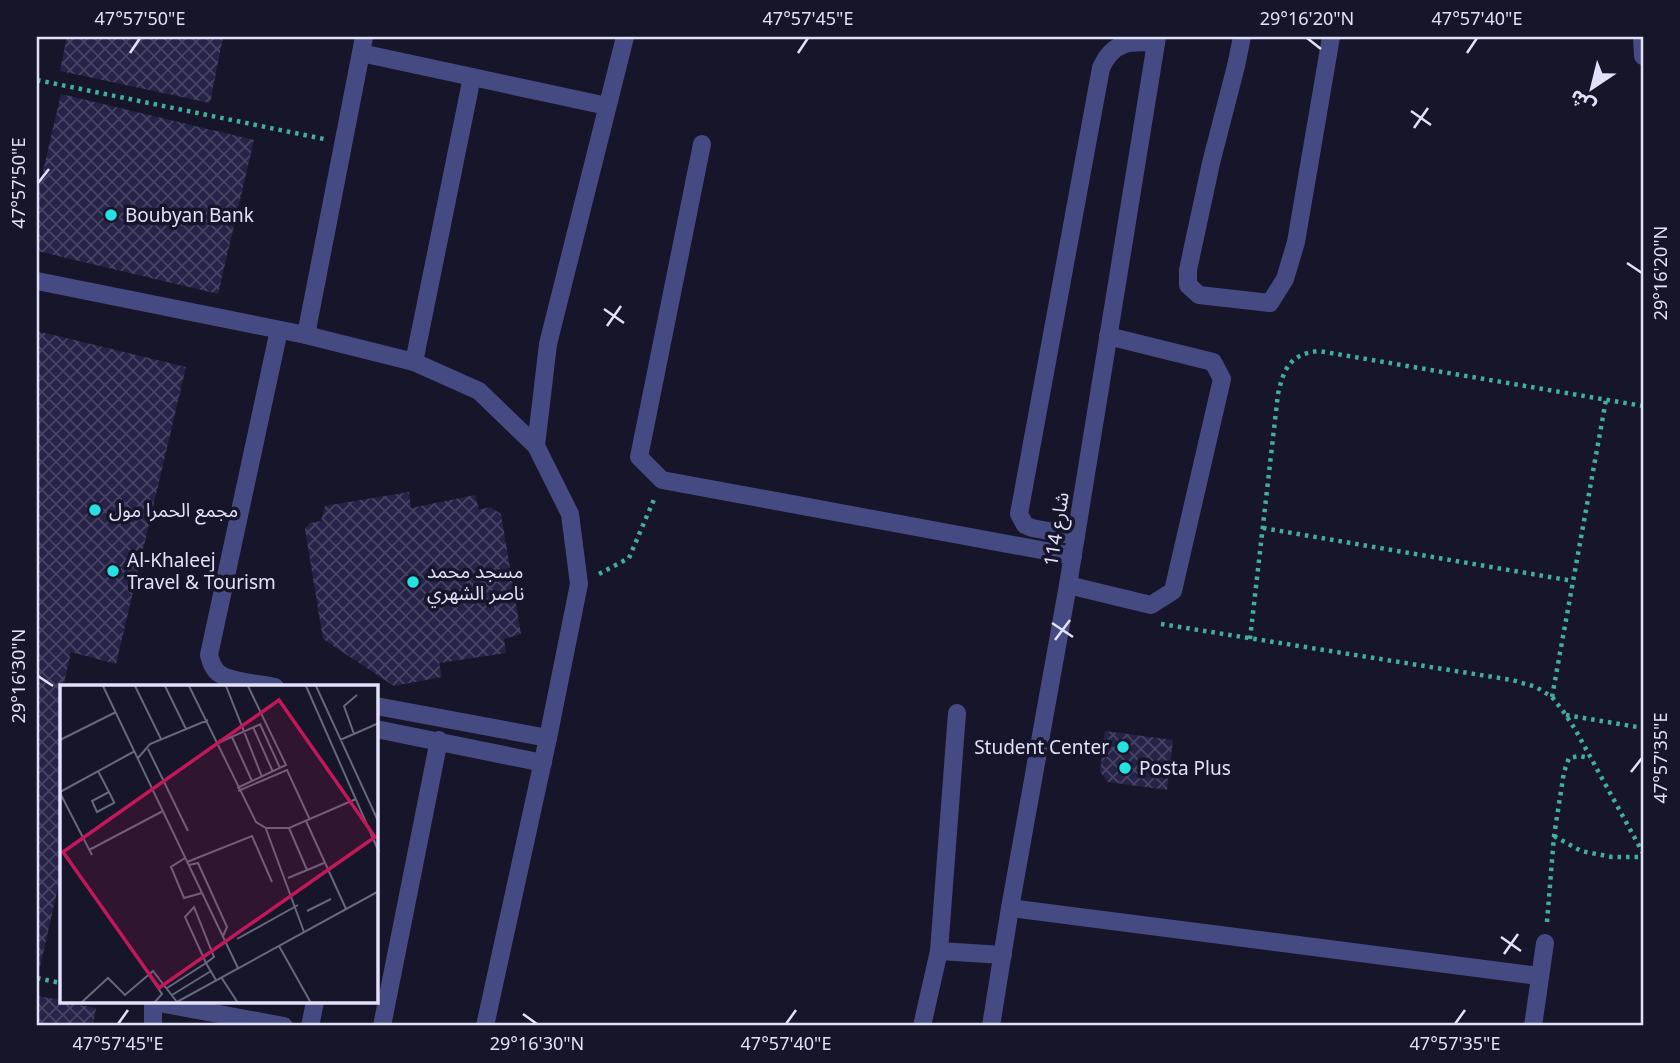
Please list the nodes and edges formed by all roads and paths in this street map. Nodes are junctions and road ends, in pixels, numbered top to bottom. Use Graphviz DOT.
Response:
graph roads {
  1 [pos="625,37"];
  2 [pos="1242,37"];
  3 [pos="1331,37"];
  4 [pos="1642,37"];
  5 [pos="1157,40"];
  6 [pos="362,45"];
  7 [pos="1643,56"];
  8 [pos="472,77"];
  9 [pos="37,80"];
  10 [pos="607,107"];
  11 [pos="344,142"];
  12 [pos="702,144"];
  13 [pos="37,281"];
  14 [pos="279,330"];
  15 [pos="306,335"];
  16 [pos="1108,337"];
  17 [pos="414,362"];
  18 [pos="1606,400"];
  19 [pos="1643,406"];
  20 [pos="536,446"];
  21 [pos="662,480"];
  22 [pos="1263,528"];
  23 [pos="1076,536"];
  24 [pos="1073,556"];
  25 [pos="1573,582"];
  26 [pos="579,584"];
  27 [pos="1068,585"];
  28 [pos="1157,624"];
  29 [pos="1250,639"];
  30 [pos="253,685"];
  31 [pos="1552,697"];
  32 [pos="378,706"];
  33 [pos="957,713"];
  34 [pos="1566,715"];
  35 [pos="1643,728"];
  36 [pos="378,729"];
  37 [pos="548,738"];
  38 [pos="439,740"];
  39 [pos="1591,759"];
  40 [pos="543,763"];
  41 [pos="1554,836"];
  42 [pos="1643,855"];
  43 [pos="1010,908"];
  44 [pos="1545,943"];
  45 [pos="939,951"];
  46 [pos="1003,955"];
  47 [pos="1539,976"];
  48 [pos="37,978"];
  49 [pos="60,983"];
  50 [pos="154,1004"];
  51 [pos="315,1004"];
  52 [pos="190,1005"];
  53 [pos="239,1010"];
  54 [pos="153,1026"];
  55 [pos="284,1026"];
  56 [pos="310,1026"];
  57 [pos="382,1026"];
  58 [pos="485,1026"];
  59 [pos="922,1026"];
  60 [pos="991,1026"];
  61 [pos="1533,1026"];
  1 -- 10 [label="street"];
  2 -- 3 [label="street"];
  4 -- 7 [label="street"];
  5 -- 16 [label="street, شارع 114"];
  5 -- 23 [label="street"];
  6 -- 8 [label="street"];
  6 -- 11 [label="street"];
  8 -- 10 [label="street"];
  8 -- 17 [label="street"];
  9 -- 11 [label="path"];
  10 -- 20 [label="street"];
  11 -- 15 [label="street"];
  12 -- 21 [label="street"];
  13 -- 14 [label="street"];
  14 -- 15 [label="street"];
  14 -- 30 [label="street"];
  15 -- 17 [label="street"];
  16 -- 23 [label="street, شارع 114"];
  16 -- 27 [label="street"];
  17 -- 20 [label="street"];
  18 -- 19 [label="path"];
  18 -- 22 [label="path"];
  18 -- 25 [label="path"];
  20 -- 26 [label="street"];
  21 -- 24 [label="street"];
  21 -- 26 [label="path"];
  22 -- 25 [label="path"];
  22 -- 29 [label="path"];
  23 -- 24 [label="street, شارع 114"];
  24 -- 27 [label="street, شارع 114"];
  25 -- 31 [label="path"];
  26 -- 37 [label="street"];
  27 -- 43 [label="street, شارع 114"];
  28 -- 29 [label="path"];
  29 -- 31 [label="path"];
  31 -- 34 [label="path"];
  32 -- 37 [label="street"];
  33 -- 45 [label="street"];
  34 -- 35 [label="path"];
  34 -- 39 [label="path"];
  36 -- 38 [label="street"];
  37 -- 40 [label="street"];
  38 -- 40 [label="street"];
  38 -- 57 [label="street"];
  39 -- 41 [label="path"];
  39 -- 42 [label="path"];
  40 -- 58 [label="street"];
  41 -- 42 [label="path"];
  41 -- 44 [label="path"];
  43 -- 46 [label="street, شارع 114"];
  43 -- 47 [label="street"];
  44 -- 47 [label="street"];
  45 -- 46 [label="street"];
  45 -- 59 [label="street"];
  46 -- 60 [label="street, شارع 114"];
  47 -- 61 [label="street"];
  48 -- 49 [label="path"];
  50 -- 54 [label="street"];
  51 -- 56 [label="street"];
  52 -- 53 [label="street"];
  53 -- 55 [label="street"];
}
